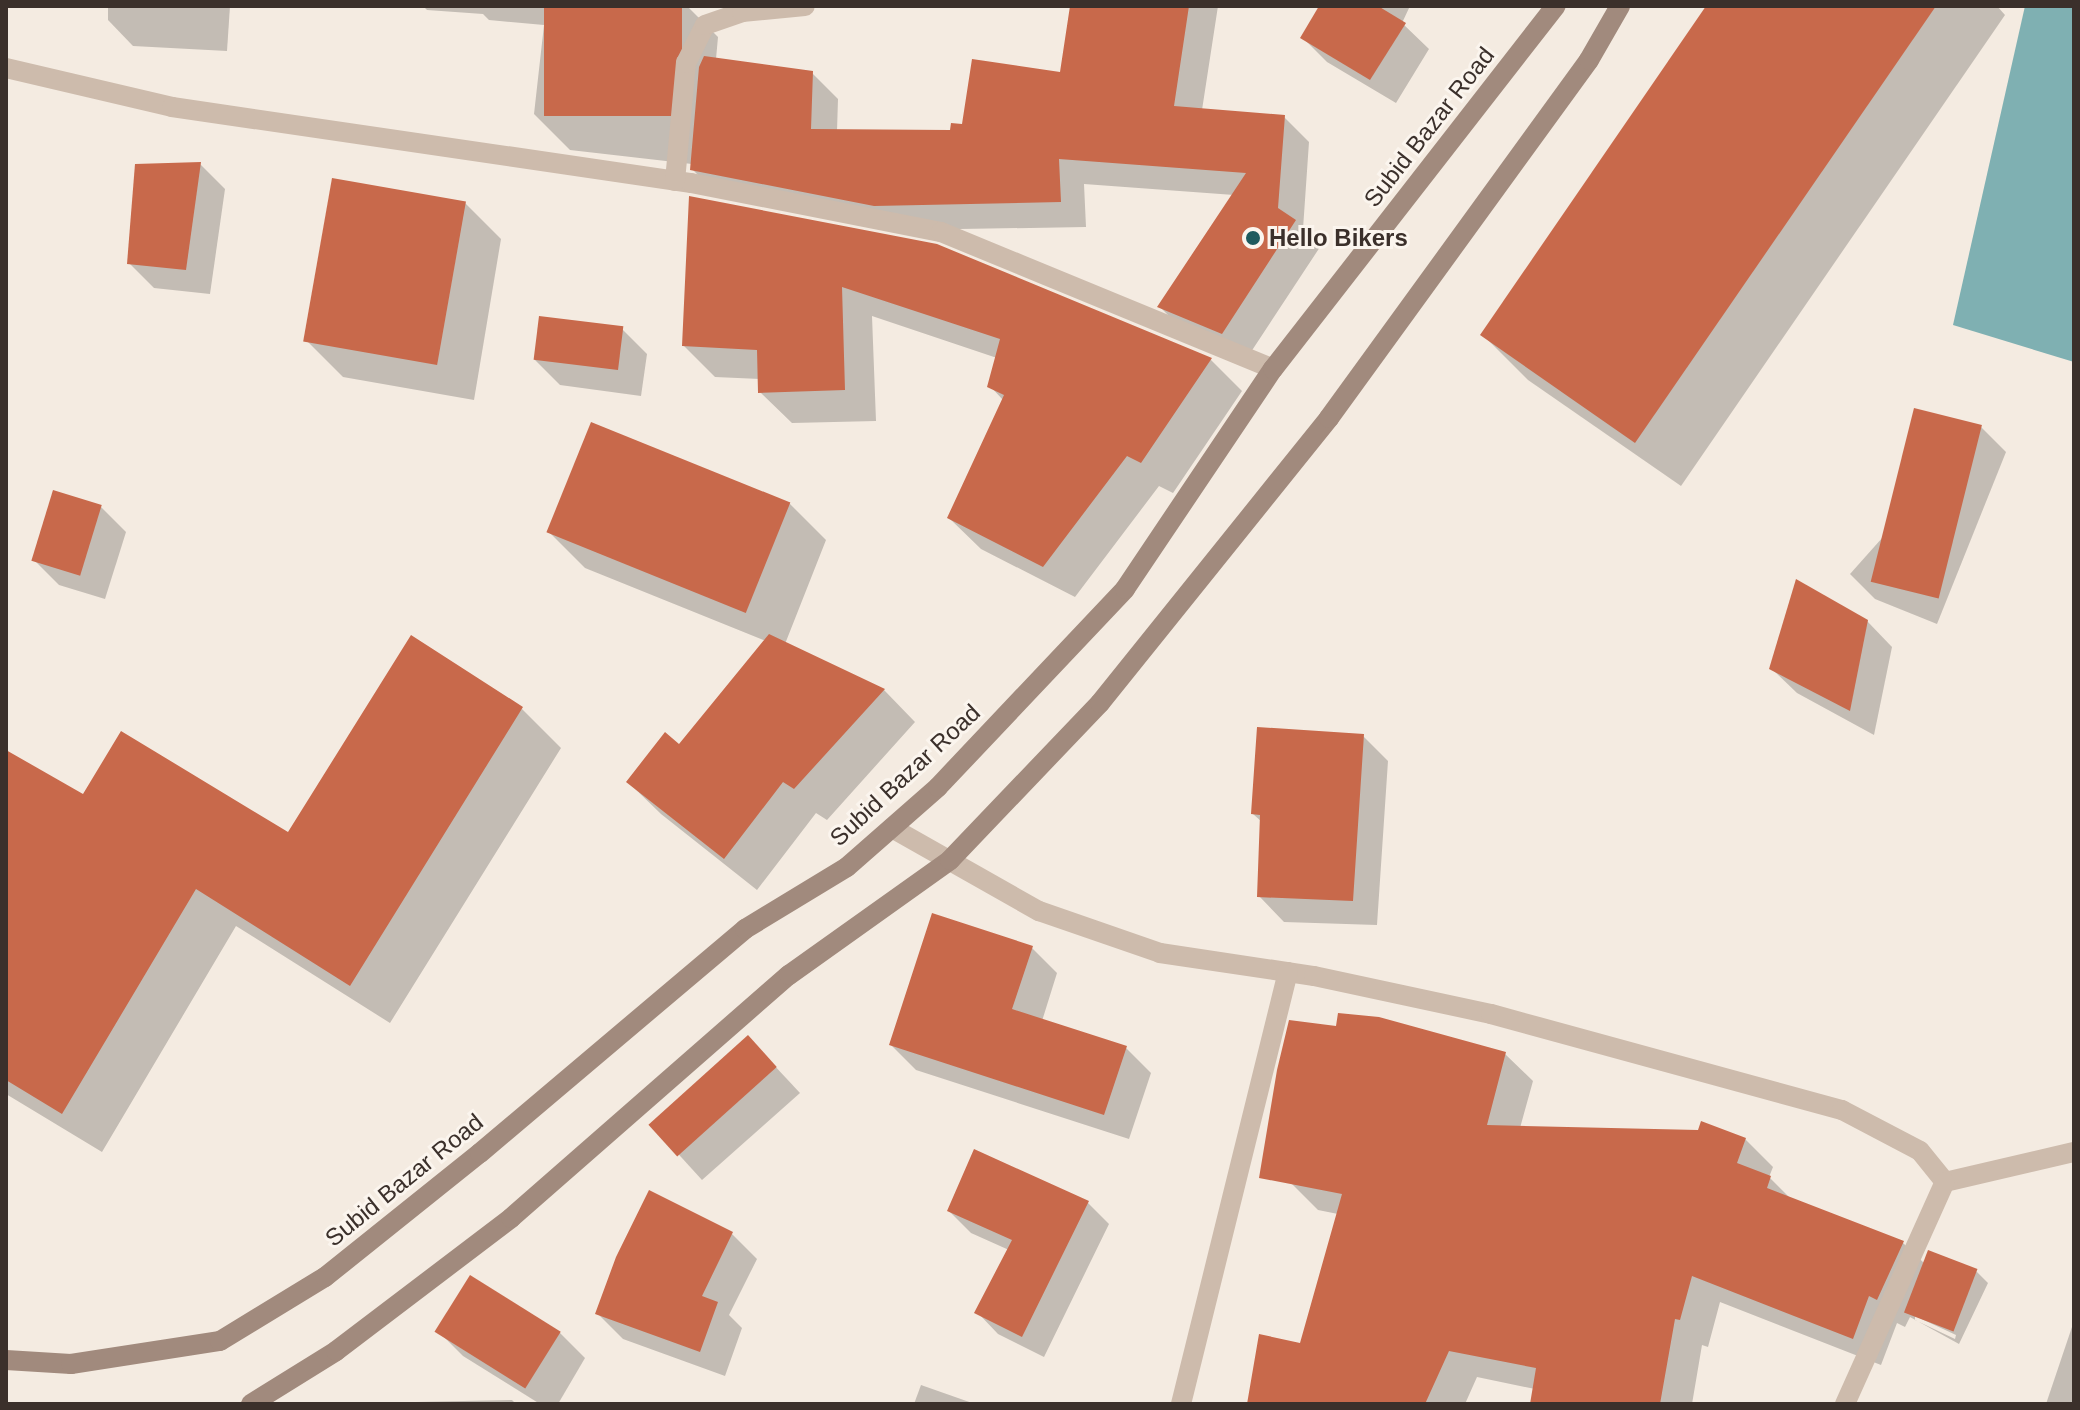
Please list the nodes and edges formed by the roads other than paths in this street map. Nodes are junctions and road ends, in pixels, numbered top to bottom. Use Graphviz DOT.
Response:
graph roads {
  1 [pos="805,6"];
  2 [pos="1556,6"];
  3 [pos="1620,6"];
  4 [pos="6,68"];
  5 [pos="675,181"];
  6 [pos="1273,369"];
  7 [pos="892,828"];
  8 [pos="950,860"];
  9 [pos="1288,972"];
  10 [pos="2074,1152"];
  11 [pos="1945,1182"];
  12 [pos="6,1360"];
  13 [pos="251,1404"];
  14 [pos="1181,1404"];
  15 [pos="1845,1404"];
  1 -- 5 [label="street"];
  2 -- 6 [label="main road, Subid Bazar Road"];
  3 -- 8 [label="main road"];
  4 -- 5 [label="street"];
  5 -- 6 [label="street"];
  6 -- 7 [label="main road, Subid Bazar Road"];
  7 -- 8 [label="street"];
  7 -- 12 [label="main road, Subid Bazar Road"];
  8 -- 9 [label="street"];
  8 -- 13 [label="main road"];
  9 -- 11 [label="street"];
  9 -- 14 [label="street"];
  10 -- 11 [label="street"];
  11 -- 15 [label="street"];
}
